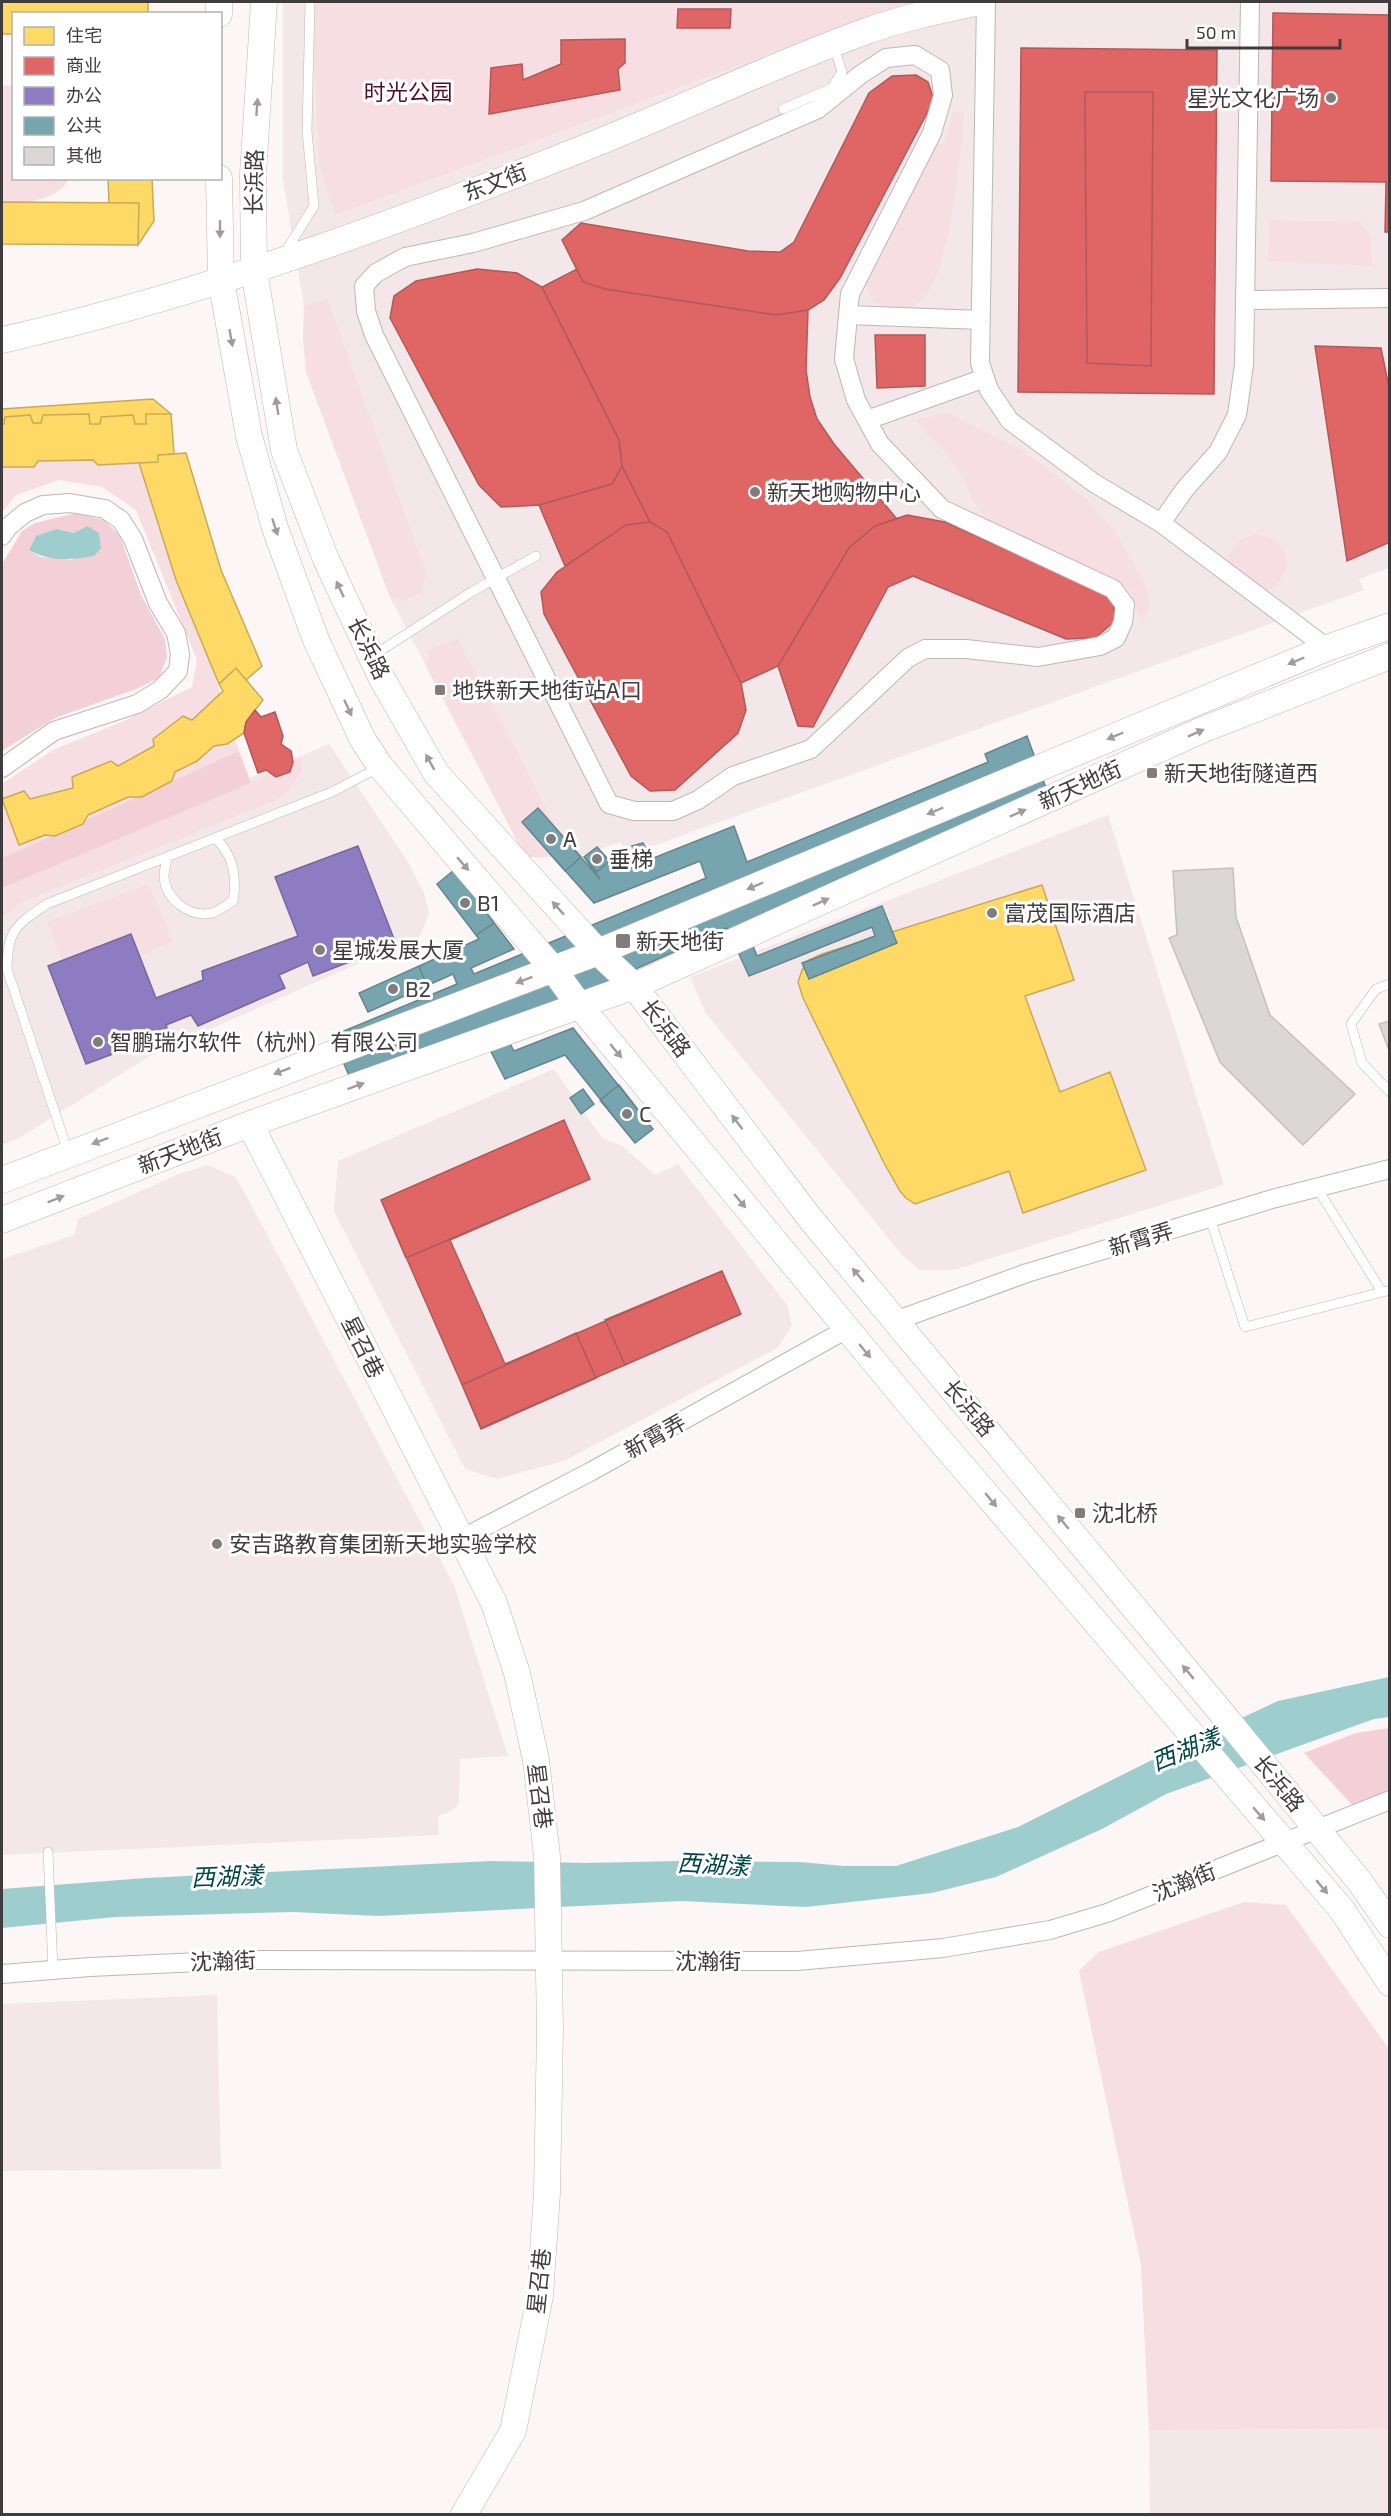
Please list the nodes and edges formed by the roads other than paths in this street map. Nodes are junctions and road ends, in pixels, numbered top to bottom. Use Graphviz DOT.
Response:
graph roads {
  1 [pos="264,2"];
  2 [pos="310,2"];
  3 [pos="980,2"];
  4 [pos="986,2"];
  5 [pos="1250,2"];
  6 [pos="833,44"];
  7 [pos="783,110"];
  8 [pos="219,180"];
  9 [pos="279,262"];
  10 [pos="254,271"];
  11 [pos="221,280"];
  12 [pos="1389,298"];
  13 [pos="1245,300"];
  14 [pos="848,315"];
  15 [pos="981,320"];
  16 [pos="2,340"];
  17 [pos="985,378"];
  18 [pos="867,420"];
  19 [pos="1161,523"];
  20 [pos="2,536"];
  21 [pos="536,556"];
  22 [pos="497,578"];
  23 [pos="1389,626"];
  24 [pos="1327,648"];
  25 [pos="1389,656"];
  26 [pos="372,657"];
  27 [pos="380,766"];
  28 [pos="2,768"];
  29 [pos="216,839"];
  30 [pos="167,858"];
  31 [pos="598,952"];
  32 [pos="553,969"];
  33 [pos="1389,984"];
  34 [pos="634,986"];
  35 [pos="579,1005"];
  36 [pos="1389,1092"];
  37 [pos="250,1125"];
  38 [pos="68,1153"];
  39 [pos="1389,1169"];
  40 [pos="2,1180"];
  41 [pos="1317,1188"];
  42 [pos="1210,1218"];
  43 [pos="2,1220"];
  44 [pos="1386,1291"];
  45 [pos="896,1320"];
  46 [pos="847,1329"];
  47 [pos="462,1539"];
  48 [pos="1389,1800"];
  49 [pos="1316,1829"];
  50 [pos="1284,1843"];
  51 [pos="48,1852"];
  52 [pos="1389,1925"];
  53 [pos="548,1960"];
  54 [pos="52,1962"];
  55 [pos="2,1974"];
  56 [pos="1389,1983"];
  57 [pos="464,2514"];
  10 -- 1 [label="main road, 长浜路, one-way"];
  2 -- 9 [label="lane"];
  3 -- 6 [label="main road, 东文街"];
  4 -- 15 [label="street"];
  5 -- 13 [label="street"];
  6 -- 7 [label="lane"];
  6 -- 9 [label="main road, 东文街"];
  8 -- 11 [label="main road, 长浜路, one-way"];
  9 -- 10 [label="main road, 东文街"];
  10 -- 11 [label="main road, 东文街"];
  26 -- 10 [label="main road, 长浜路, one-way"];
  11 -- 16 [label="main road, 东文街"];
  11 -- 27 [label="main road, 长浜路, one-way"];
  12 -- 13 [label="street"];
  13 -- 19 [label="street"];
  14 -- 15 [label="street"];
  14 -- 18 [label="street"];
  14 -- 22 [label="street"];
  15 -- 17 [label="street"];
  17 -- 18 [label="street"];
  17 -- 19 [label="street"];
  18 -- 22 [label="street"];
  19 -- 24 [label="street"];
  20 -- 28 [label="street"];
  21 -- 22 [label="lane"];
  22 -- 26 [label="lane"];
  23 -- 24 [label="main road, 新天地街"];
  24 -- 31 [label="main road, 新天地街, one-way"];
  34 -- 25 [label="main road, 新天地街, one-way"];
  31 -- 26 [label="main road, 长浜路, one-way"];
  27 -- 29 [label="lane"];
  27 -- 32 [label="main road, 长浜路, one-way"];
  29 -- 30 [label="lane"];
  29 -- 30 [label="lane"];
  30 -- 38 [label="lane"];
  31 -- 32 [label="main road, 新天地街"];
  31 -- 34 [label="main road, 长浜路"];
  32 -- 35 [label="main road, 长浜路"];
  32 -- 38 [label="main road, 新天地街, one-way"];
  33 -- 36 [label="lane"];
  34 -- 35 [label="main road, 新天地街"];
  45 -- 34 [label="main road, 长浜路, one-way"];
  37 -- 35 [label="main road, 新天地街, one-way"];
  35 -- 46 [label="main road, 长浜路, one-way"];
  43 -- 37 [label="main road, 新天地街, one-way"];
  37 -- 47 [label="main road, 星召巷"];
  38 -- 40 [label="main road, 新天地街"];
  39 -- 41 [label="street, 新霄弄"];
  41 -- 42 [label="street, 新霄弄"];
  41 -- 44 [label="lane"];
  42 -- 44 [label="lane"];
  42 -- 45 [label="street, 新霄弄"];
  49 -- 45 [label="main road, 长浜路, one-way"];
  46 -- 47 [label="street, 新霄弄"];
  46 -- 50 [label="main road, 长浜路, one-way"];
  47 -- 53 [label="main road, 星召巷"];
  48 -- 49 [label="street, 沈瀚街"];
  49 -- 50 [label="street, 沈瀚街"];
  49 -- 52 [label="main road, 长浜路"];
  50 -- 53 [label="street, 沈瀚街"];
  50 -- 56 [label="main road, 长浜路, one-way"];
  51 -- 54 [label="lane"];
  53 -- 54 [label="street, 沈瀚街"];
  53 -- 57 [label="main road, 星召巷"];
  54 -- 55 [label="street, 沈瀚街"];
}
